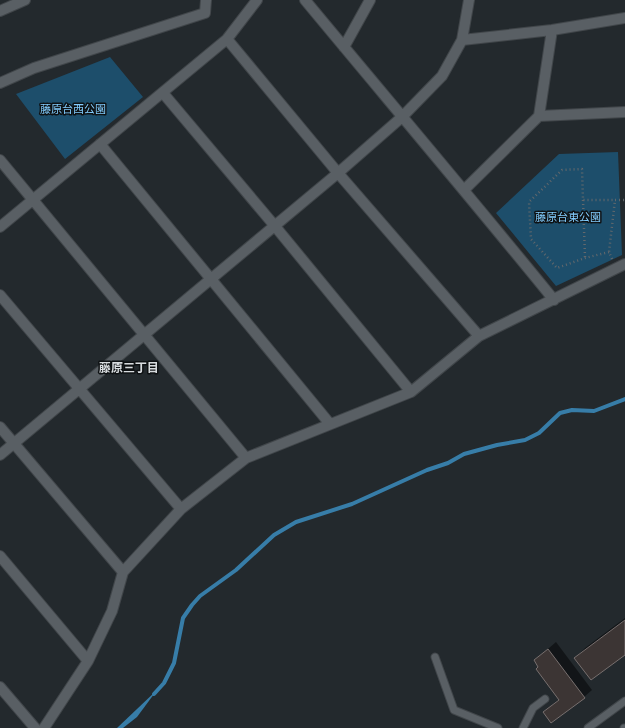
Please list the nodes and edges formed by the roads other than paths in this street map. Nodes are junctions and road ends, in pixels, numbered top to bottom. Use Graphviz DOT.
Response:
graph roads {
  1 [pos="25,0"];
  2 [pos="206,0"];
  3 [pos="257,0"];
  4 [pos="305,0"];
  5 [pos="370,0"];
  6 [pos="469,0"];
  7 [pos="0,11"];
  8 [pos="625,18"];
  9 [pos="552,30"];
  10 [pos="226,39"];
  11 [pos="462,40"];
  12 [pos="344,47"];
  13 [pos="0,83"];
  14 [pos="163,93"];
  15 [pos="625,112"];
  16 [pos="539,116"];
  17 [pos="402,117"];
  18 [pos="100,144"];
  19 [pos="0,160"];
  20 [pos="338,173"];
  21 [pos="465,189"];
  22 [pos="34,199"];
  23 [pos="274,225"];
  24 [pos="0,227"];
  25 [pos="621,266"];
  26 [pos="210,278"];
  27 [pos="0,295"];
  28 [pos="554,300"];
  29 [pos="144,333"];
  30 [pos="479,336"];
  31 [pos="78,389"];
  32 [pos="411,392"];
  33 [pos="330,424"];
  34 [pos="0,427"];
  35 [pos="14,444"];
  36 [pos="0,455"];
  37 [pos="246,458"];
  38 [pos="181,509"];
  39 [pos="0,556"];
  40 [pos="123,572"];
  41 [pos="435,657"];
  42 [pos="88,661"];
  43 [pos="0,687"];
  44 [pos="545,699"];
  45 [pos="625,701"];
  46 [pos="35,728"];
  47 [pos="44,728"];
  48 [pos="498,728"];
  49 [pos="524,728"];
  50 [pos="588,728"];
  1 -- 7 [label="street"];
  2 -- 13 [label="street"];
  3 -- 10 [label="street"];
  4 -- 12 [label="street"];
  5 -- 12 [label="street"];
  6 -- 11 [label="street"];
  8 -- 9 [label="street"];
  9 -- 11 [label="street"];
  9 -- 16 [label="street"];
  10 -- 14 [label="street"];
  10 -- 20 [label="street"];
  11 -- 17 [label="street"];
  12 -- 17 [label="street"];
  14 -- 18 [label="street"];
  14 -- 23 [label="street"];
  15 -- 16 [label="street"];
  16 -- 21 [label="street"];
  17 -- 20 [label="street"];
  17 -- 21 [label="street"];
  18 -- 22 [label="street"];
  18 -- 26 [label="street"];
  19 -- 22 [label="street"];
  20 -- 23 [label="street"];
  20 -- 30 [label="street"];
  21 -- 28 [label="street"];
  22 -- 24 [label="street"];
  22 -- 29 [label="street"];
  23 -- 26 [label="street"];
  23 -- 32 [label="street"];
  25 -- 28 [label="street"];
  26 -- 29 [label="street"];
  26 -- 33 [label="street"];
  27 -- 31 [label="street"];
  28 -- 30 [label="street"];
  29 -- 31 [label="street"];
  29 -- 37 [label="street"];
  30 -- 32 [label="street"];
  31 -- 35 [label="street"];
  31 -- 38 [label="street"];
  32 -- 33 [label="street"];
  33 -- 37 [label="street"];
  34 -- 35 [label="street"];
  35 -- 36 [label="street"];
  35 -- 40 [label="street"];
  37 -- 38 [label="street"];
  38 -- 40 [label="street"];
  39 -- 42 [label="street"];
  40 -- 42 [label="street"];
  41 -- 48 [label="lane"];
  42 -- 47 [label="street"];
  43 -- 46 [label="street"];
  44 -- 49 [label="lane"];
  45 -- 50 [label="lane"];
}
